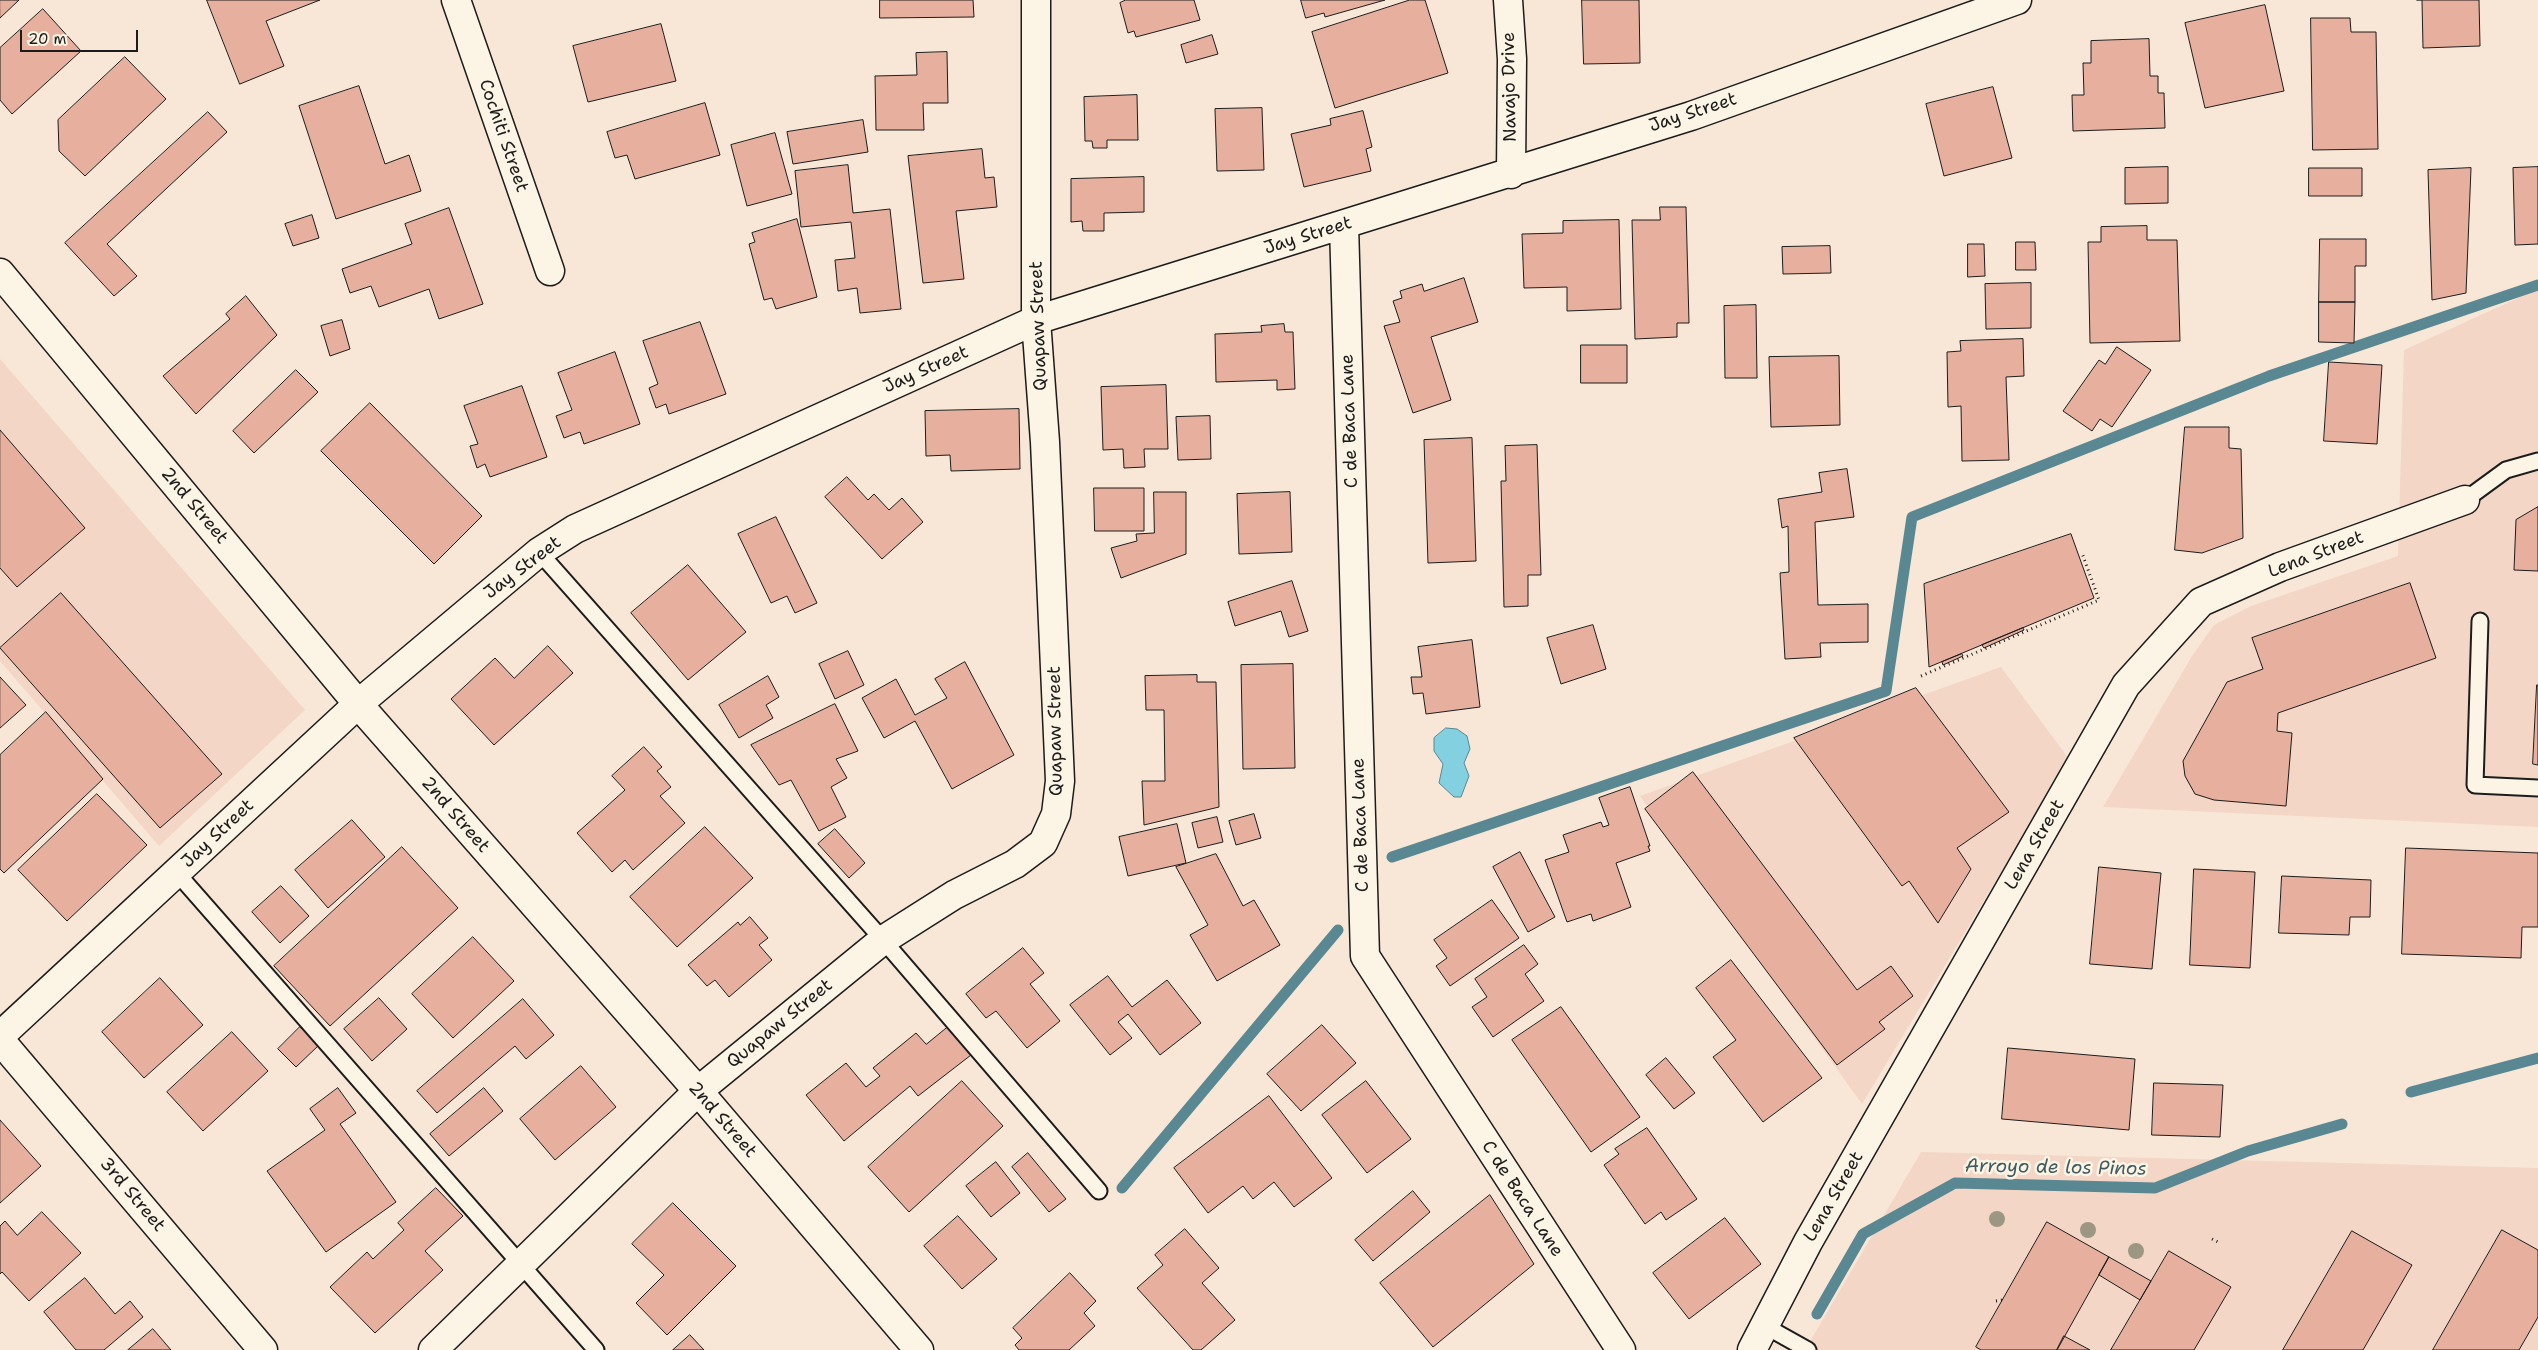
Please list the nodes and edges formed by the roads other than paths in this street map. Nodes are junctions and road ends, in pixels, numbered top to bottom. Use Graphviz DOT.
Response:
graph roads {
  1 [pos="456,0"];
  2 [pos="1036,0"];
  3 [pos="1508,0"];
  4 [pos="2017,0"];
  5 [pos="1511,174"];
  6 [pos="1344,226"];
  7 [pos="550,271"];
  8 [pos="0,273"];
  9 [pos="1036,320"];
  10 [pos="2538,461"];
  11 [pos="2465,500"];
  12 [pos="539,552"];
  13 [pos="2480,621"];
  14 [pos="358,704"];
  15 [pos="2538,788"];
  16 [pos="177,872"];
  17 [pos="884,940"];
  18 [pos="0,1038"];
  19 [pos="698,1091"];
  20 [pos="1099,1191"];
  21 [pos="521,1264"];
  22 [pos="1765,1326"];
  23 [pos="264,1350"];
  24 [pos="433,1350"];
  25 [pos="596,1350"];
  26 [pos="919,1350"];
  27 [pos="1620,1350"];
  28 [pos="1752,1350"];
  29 [pos="1808,1350"];
  1 -- 7 [label="street, Cochiti Street"];
  2 -- 9 [label="street, Quapaw Street"];
  3 -- 5 [label="street, Navajo Drive"];
  4 -- 5 [label="street, Jay Street"];
  5 -- 6 [label="street, Jay Street"];
  6 -- 9 [label="street, Jay Street"];
  6 -- 27 [label="street, C de Baca Lane"];
  8 -- 14 [label="street, 2nd Street"];
  9 -- 12 [label="street, Jay Street"];
  9 -- 17 [label="street, Quapaw Street"];
  10 -- 11 [label="lane"];
  11 -- 22 [label="street, Lena Street"];
  12 -- 14 [label="street, Jay Street"];
  12 -- 17 [label="lane"];
  13 -- 15 [label="lane"];
  14 -- 16 [label="street, Jay Street"];
  14 -- 19 [label="street, 2nd Street"];
  16 -- 18 [label="street, Jay Street"];
  16 -- 21 [label="lane"];
  17 -- 19 [label="street, Quapaw Street"];
  17 -- 20 [label="lane"];
  18 -- 23 [label="street, 3rd Street"];
  19 -- 21 [label="street, Quapaw Street"];
  19 -- 26 [label="street, 2nd Street"];
  21 -- 24 [label="street, Quapaw Street"];
  21 -- 25 [label="lane"];
  22 -- 28 [label="street, Lena Street"];
  22 -- 29 [label="lane"];
}
